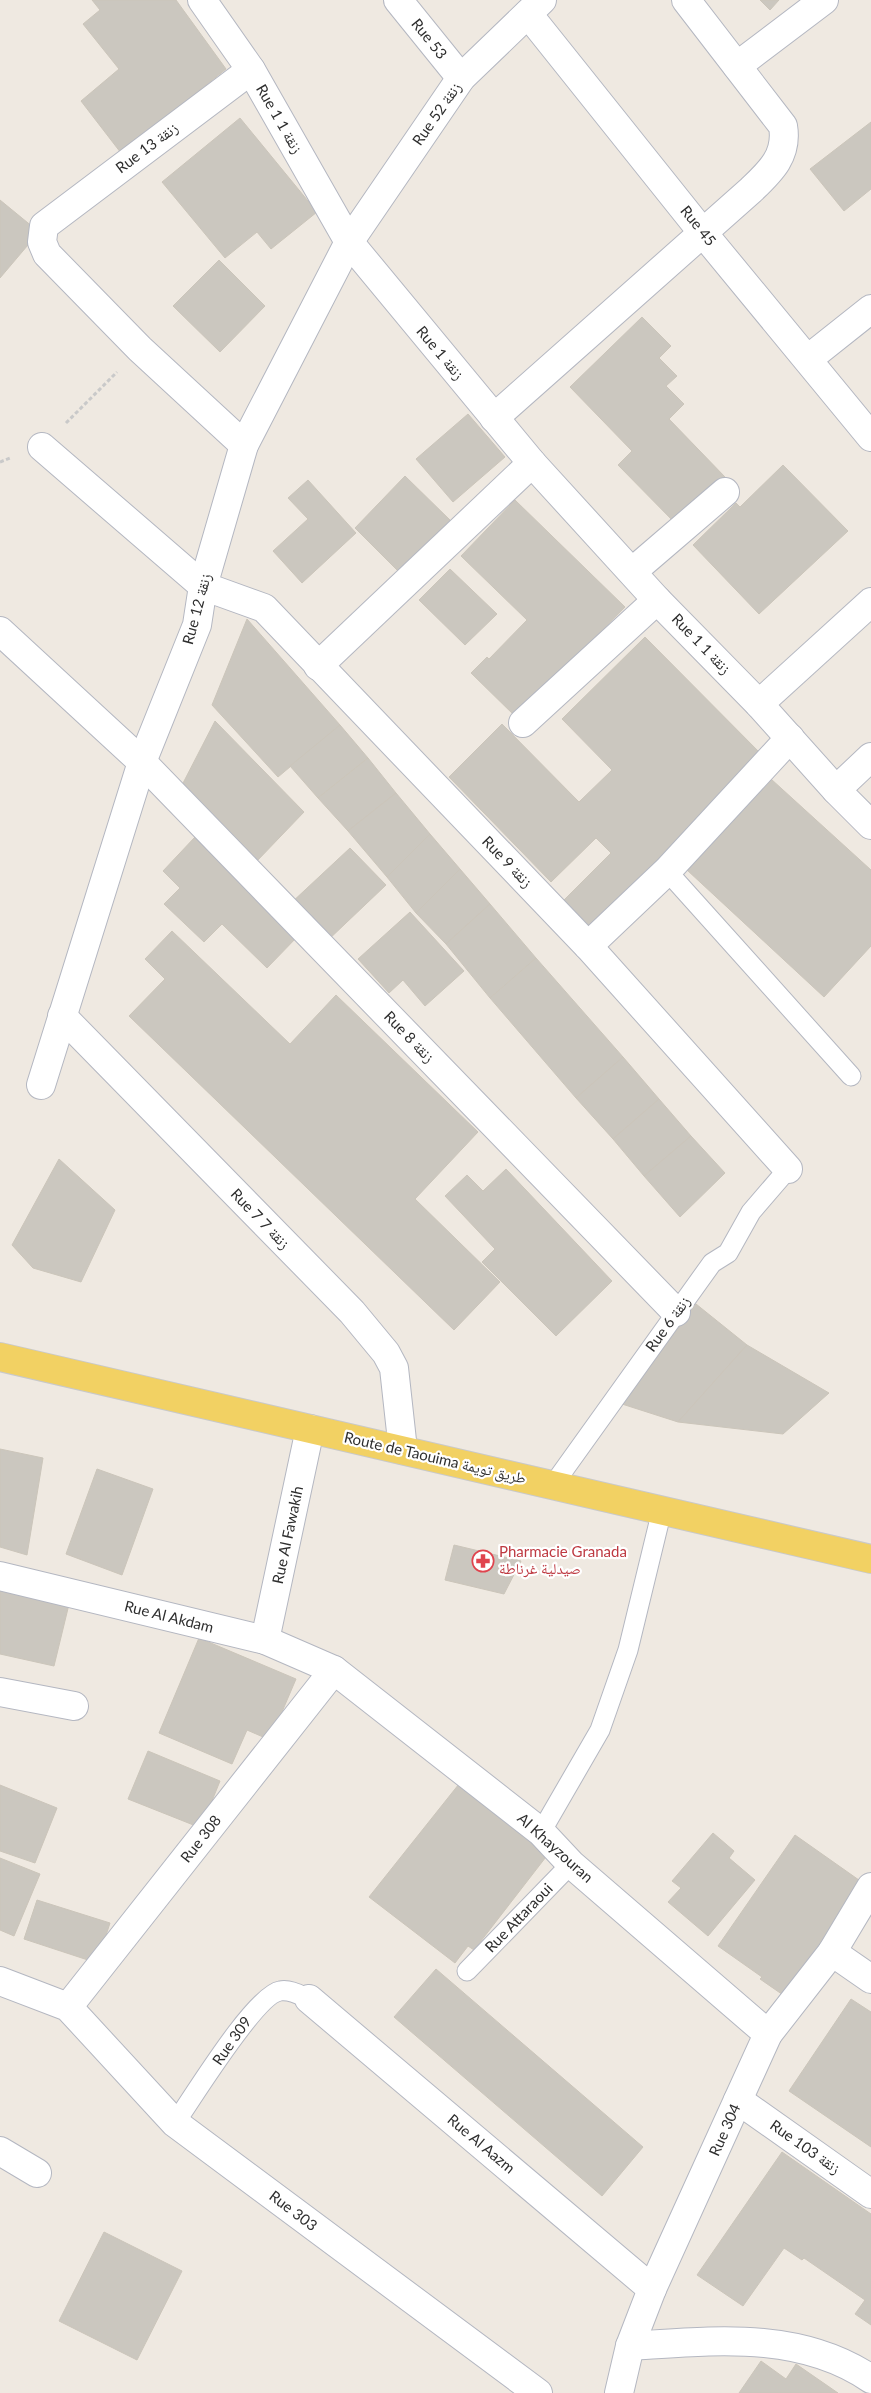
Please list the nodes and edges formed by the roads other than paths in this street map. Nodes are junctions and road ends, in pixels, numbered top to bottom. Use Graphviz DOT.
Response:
graph roads {
  1 [pos="202,0"];
  2 [pos="398,0"];
  3 [pos="686,0"];
  4 [pos="824,0"];
  5 [pos="535,7"];
  6 [pos="737,66"];
  7 [pos="251,70"];
  8 [pos="461,78"];
  9 [pos="703,233"];
  10 [pos="349,242"];
  11 [pos="871,309"];
  12 [pos="808,360"];
  13 [pos="494,418"];
  14 [pos="871,437"];
  15 [pos="244,445"];
  16 [pos="42,447"];
  17 [pos="532,463"];
  18 [pos="725,492"];
  19 [pos="632,571"];
  20 [pos="203,586"];
  21 [pos="658,600"];
  22 [pos="871,602"];
  23 [pos="0,631"];
  24 [pos="318,666"];
  25 [pos="759,704"];
  26 [pos="523,723"];
  27 [pos="790,738"];
  28 [pos="871,757"];
  29 [pos="142,762"];
  30 [pos="836,790"];
  31 [pos="871,825"];
  32 [pos="667,871"];
  33 [pos="588,946"];
  34 [pos="62,1016"];
  35 [pos="851,1076"];
  36 [pos="42,1085"];
  37 [pos="788,1169"];
  38 [pos="676,1312"];
  39 [pos="0,1356"];
  40 [pos="310,1429"];
  41 [pos="403,1450"];
  42 [pos="553,1485"];
  43 [pos="662,1510"];
  44 [pos="871,1559"];
  45 [pos="0,1576"];
  46 [pos="265,1640"];
  47 [pos="334,1670"];
  48 [pos="0,1692"];
  49 [pos="74,1706"];
  50 [pos="541,1832"];
  51 [pos="571,1864"];
  52 [pos="871,1888"];
  53 [pos="832,1952"];
  54 [pos="467,1971"];
  55 [pos="871,1979"];
  56 [pos="0,1981"];
  57 [pos="309,1999"];
  58 [pos="68,2007"];
  59 [pos="768,2034"];
  60 [pos="738,2100"];
  61 [pos="174,2123"];
  62 [pos="0,2151"];
  63 [pos="38,2173"];
  64 [pos="871,2194"];
  65 [pos="652,2289"];
  66 [pos="630,2346"];
  67 [pos="871,2379"];
  68 [pos="538,2393"];
  69 [pos="619,2393"];
  1 -- 7 [label="street, Rue 1 زنقة 1"];
  2 -- 8 [label="street, Rue 53"];
  3 -- 6 [label="street"];
  4 -- 6 [label="street"];
  5 -- 8 [label="street, Rue 52 زنقة"];
  5 -- 9 [label="street, Rue 45"];
  6 -- 9 [label="street"];
  7 -- 10 [label="street, Rue 1 زنقة 1"];
  7 -- 15 [label="street, Rue 13 زنقة"];
  8 -- 10 [label="street, Rue 52 زنقة"];
  9 -- 12 [label="street, Rue 45"];
  9 -- 13 [label="street"];
  10 -- 13 [label="street, Rue 1 زنقة"];
  10 -- 15 [label="street, Rue 12 زنقة"];
  11 -- 12 [label="street"];
  12 -- 14 [label="street, Rue 45"];
  13 -- 17 [label="street, Rue 1 زنقة"];
  15 -- 20 [label="street, Rue 12 زنقة"];
  16 -- 20 [label="street"];
  17 -- 19 [label="street, Rue 1 زنقة 1"];
  17 -- 24 [label="street"];
  18 -- 19 [label="street"];
  19 -- 21 [label="street, Rue 1 زنقة 1"];
  20 -- 24 [label="street, Rue 9 زنقة"];
  20 -- 29 [label="street, Rue 12 زنقة"];
  21 -- 25 [label="street, Rue 1 زنقة 1"];
  21 -- 26 [label="street"];
  22 -- 25 [label="street"];
  23 -- 29 [label="street, Rue 8 زنقة"];
  24 -- 33 [label="street, Rue 9 زنقة"];
  25 -- 27 [label="street, Rue 1 زنقة 1"];
  27 -- 30 [label="street, Rue 1 زنقة 1"];
  27 -- 32 [label="street"];
  28 -- 30 [label="street"];
  29 -- 34 [label="street, Rue 12 زنقة"];
  29 -- 38 [label="street, Rue 8 زنقة"];
  30 -- 31 [label="street, Rue 1 زنقة 1"];
  32 -- 33 [label="street"];
  32 -- 35 [label="lane"];
  33 -- 37 [label="street, Rue 9 زنقة"];
  34 -- 36 [label="street, Rue 12 زنقة"];
  34 -- 41 [label="street, Rue 7 زنقة 7"];
  37 -- 38 [label="lane, Rue 6 زنقة"];
  38 -- 42 [label="lane, Rue 6 زنقة"];
  39 -- 40 [label="main road, Route de Taouima طريق تويمة"];
  40 -- 41 [label="main road, Route de Taouima طريق تويمة"];
  40 -- 46 [label="street, Rue Al Fawakih"];
  41 -- 42 [label="main road, Route de Taouima طريق تويمة"];
  42 -- 43 [label="main road, Route de Taouima طريق تويمة"];
  43 -- 44 [label="main road, Route de Taouima طريق تويمة"];
  43 -- 50 [label="lane"];
  45 -- 46 [label="street, Rue Al Akdam"];
  46 -- 47 [label="street, Rue Al Akdam"];
  47 -- 50 [label="street, Al Khayzouran"];
  47 -- 58 [label="street, Rue 308"];
  48 -- 49 [label="street"];
  50 -- 51 [label="street, Al Khayzouran"];
  51 -- 54 [label="lane, Rue Attaraoui"];
  51 -- 59 [label="street, Al Khayzouran"];
  52 -- 53 [label="street, Rue 304"];
  53 -- 55 [label="street"];
  53 -- 59 [label="street, Rue 304"];
  56 -- 58 [label="street"];
  57 -- 61 [label="lane, Rue 309"];
  57 -- 65 [label="street, Rue Al Aazm"];
  58 -- 61 [label="street, Rue 303"];
  59 -- 60 [label="street, Rue 304"];
  60 -- 64 [label="street, Rue 103 زنقة"];
  60 -- 65 [label="street, Rue 304"];
  61 -- 68 [label="street, Rue 303"];
  62 -- 63 [label="street"];
  65 -- 66 [label="street, Rue 304"];
  66 -- 67 [label="street"];
  66 -- 69 [label="street, Rue 304"];
}
